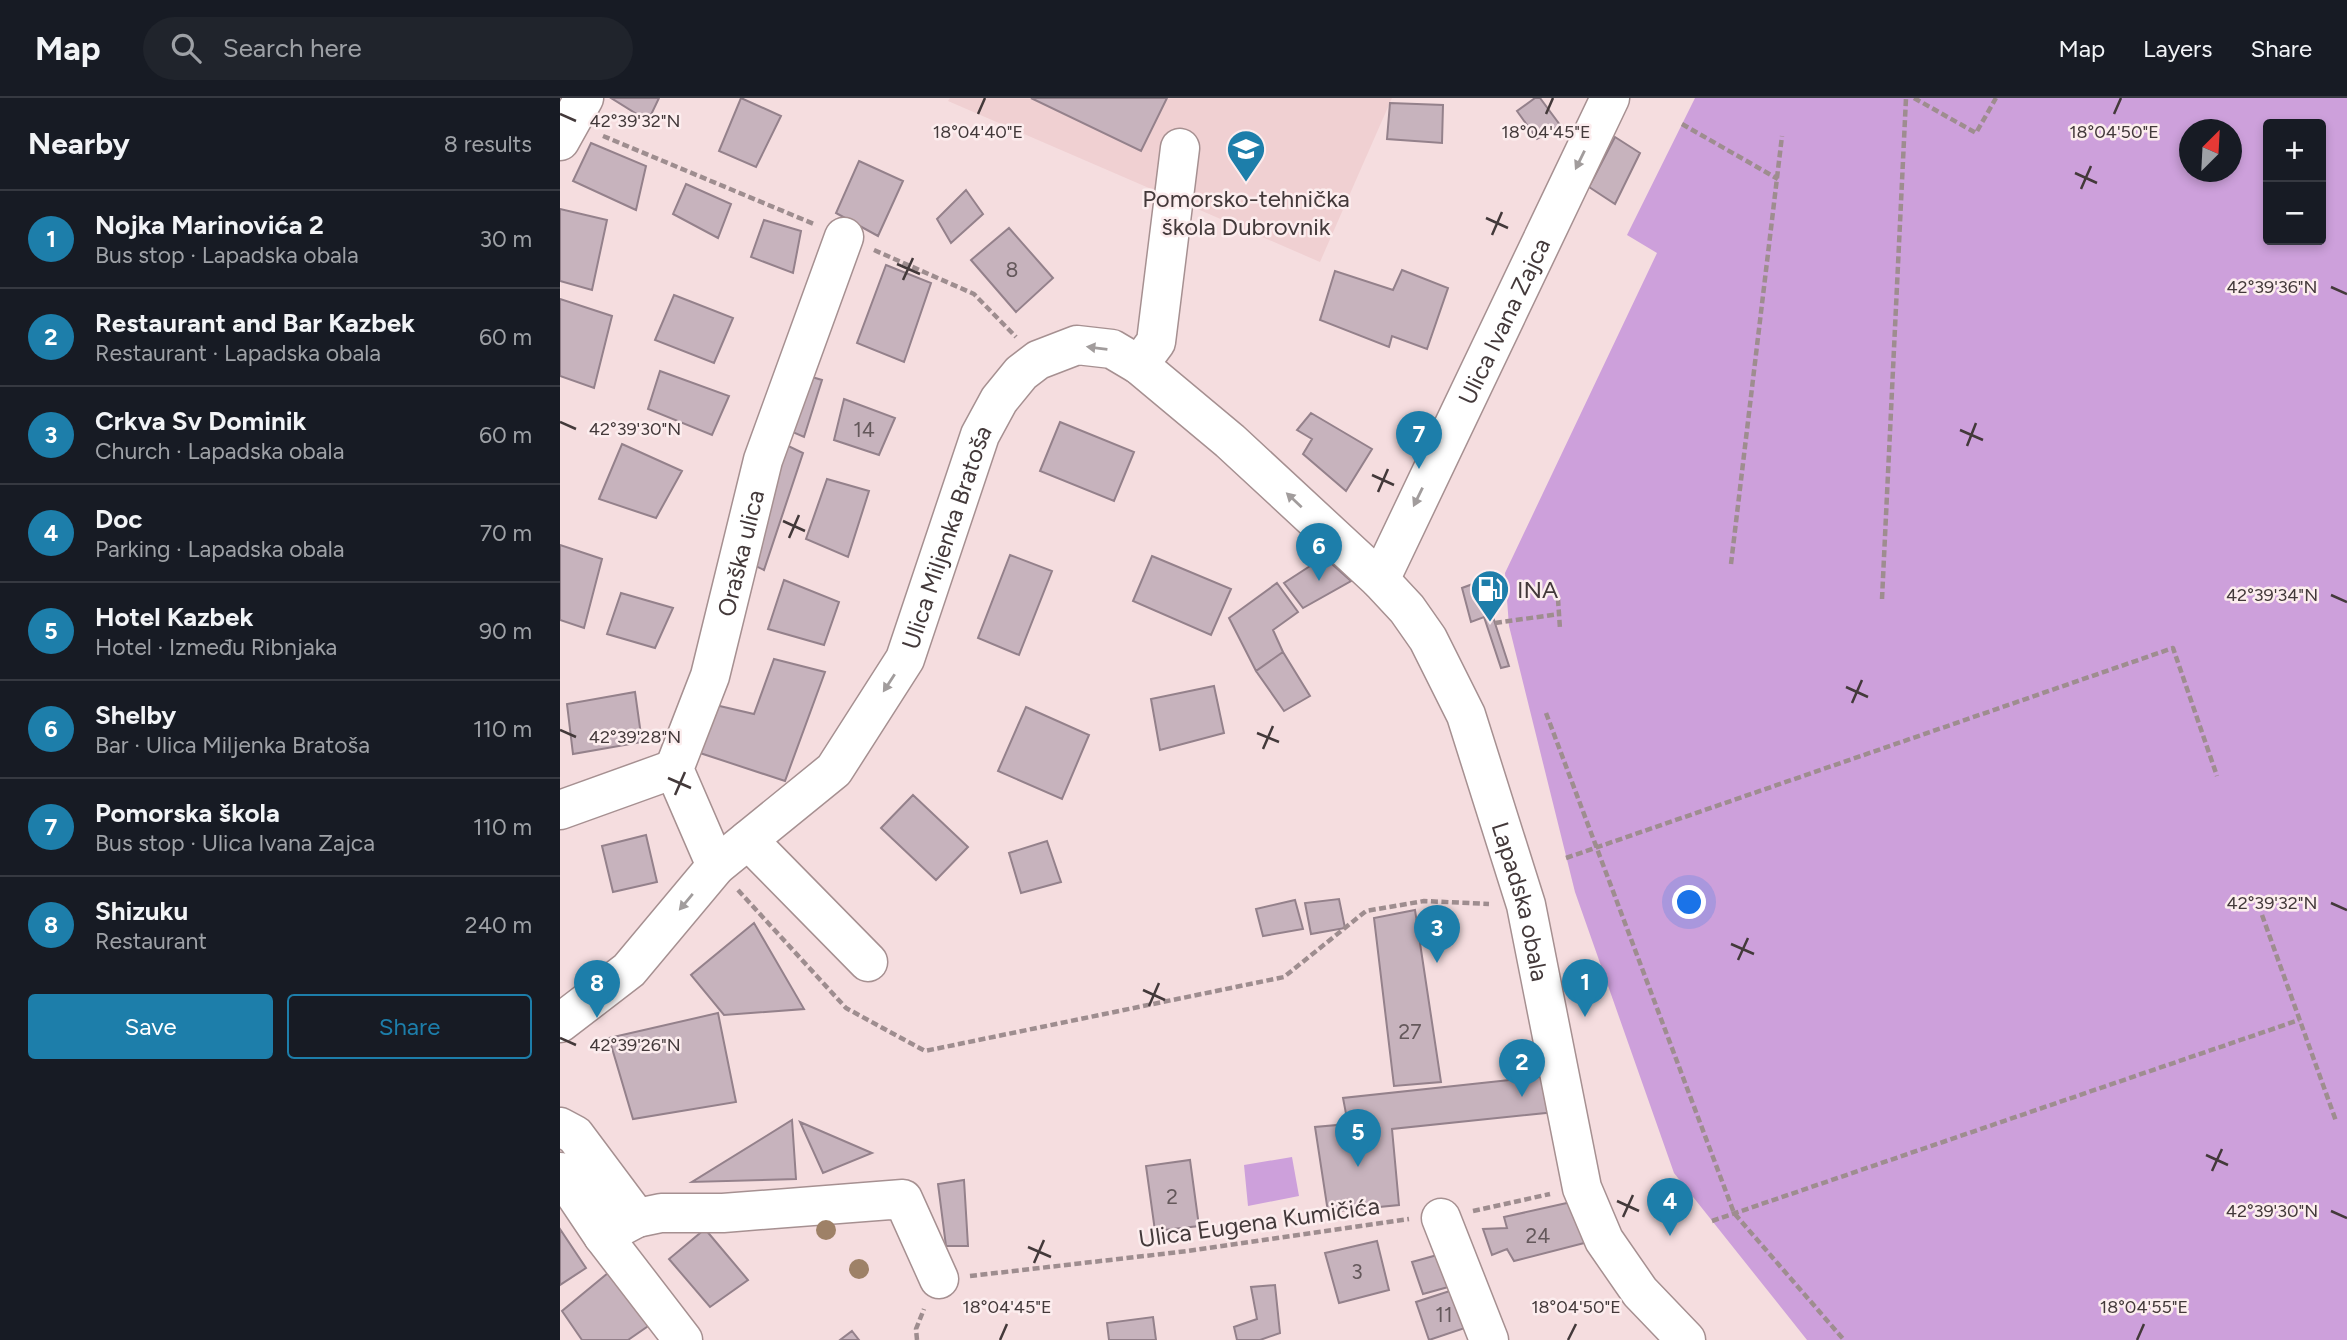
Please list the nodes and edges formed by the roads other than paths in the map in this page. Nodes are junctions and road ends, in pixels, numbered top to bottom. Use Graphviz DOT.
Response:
graph roads {
  1 [pos="1610,98"];
  2 [pos="1180,148"];
  3 [pos="844,237"];
  4 [pos="1139,365"];
  5 [pos="1380,580"];
  6 [pos="674,769"];
  7 [pos="560,810"];
  8 [pos="748,840"];
  9 [pos="716,866"];
  10 [pos="868,962"];
  11 [pos="560,1023"];
  12 [pos="560,1127"];
  13 [pos="560,1172"];
  14 [pos="637,1218"];
  15 [pos="1441,1218"];
  16 [pos="603,1236"];
  17 [pos="939,1279"];
  18 [pos="683,1340"];
  19 [pos="1489,1340"];
  20 [pos="1686,1340"];
  1 -- 5 [label="street, Ulica Ivana Zajca, one-way"];
  2 -- 4 [label="street"];
  3 -- 6 [label="street, Oraška ulica"];
  5 -- 4 [label="street, Ulica Miljenka Bratoša, one-way"];
  4 -- 8 [label="street, Ulica Miljenka Bratoša, one-way"];
  5 -- 20 [label="street, Lapadska obala"];
  6 -- 7 [label="street"];
  6 -- 9 [label="street"];
  8 -- 9 [label="street, Ulica Miljenka Bratoša"];
  8 -- 10 [label="street"];
  9 -- 11 [label="street, Ulica Miljenka Bratoša, one-way"];
  12 -- 14 [label="street"];
  13 -- 16 [label="street"];
  14 -- 16 [label="street"];
  14 -- 17 [label="street"];
  15 -- 19 [label="street"];
  16 -- 18 [label="street"];
}
